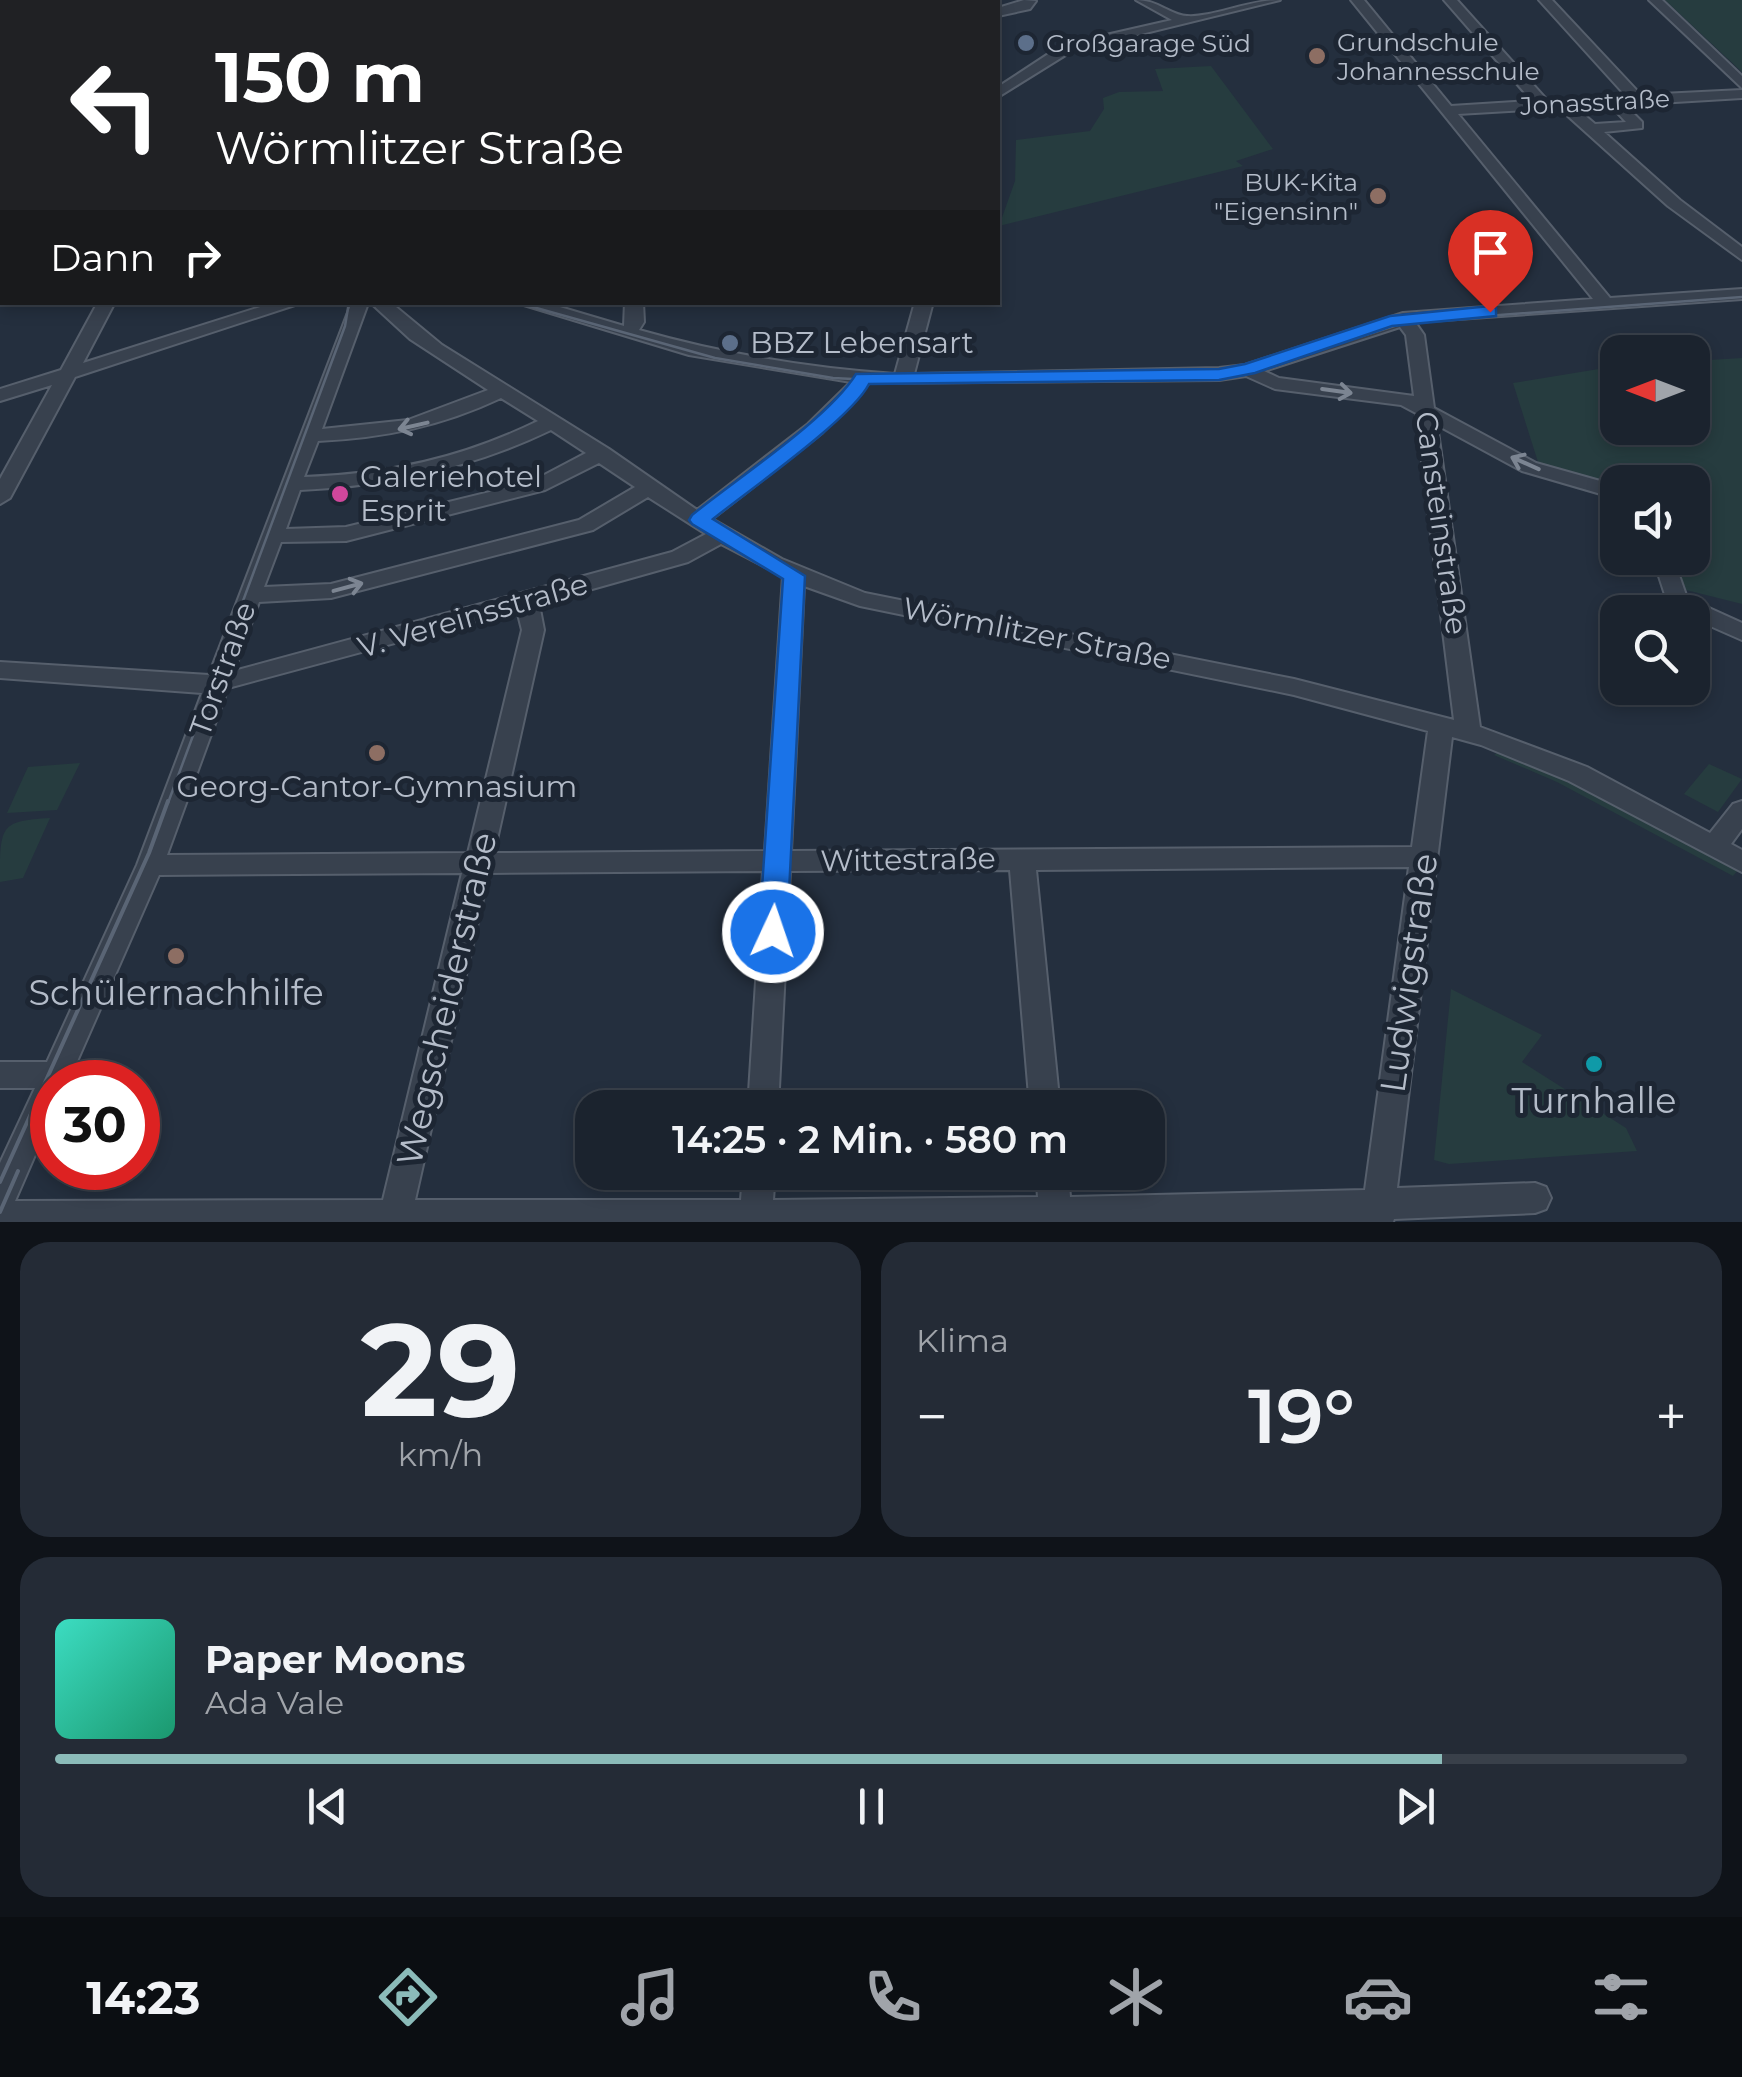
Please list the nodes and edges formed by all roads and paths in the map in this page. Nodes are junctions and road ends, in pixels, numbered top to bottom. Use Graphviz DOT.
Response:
graph roads {
  1 [pos="1142,0"];
  2 [pos="1274,0"];
  3 [pos="1356,0"];
  4 [pos="1450,0"];
  5 [pos="1545,0"];
  6 [pos="1655,0"];
  7 [pos="1030,1"];
  8 [pos="1192,4"];
  9 [pos="1164,9"];
  10 [pos="1000,12"];
  11 [pos="1208,15"];
  12 [pos="1185,20"];
  13 [pos="1742,84"];
  14 [pos="1000,93"];
  15 [pos="1742,94"];
  16 [pos="1637,99"];
  17 [pos="1614,100"];
  18 [pos="1562,103"];
  19 [pos="1542,104"];
  20 [pos="1448,110"];
  21 [pos="1592,128"];
  22 [pos="1742,256"];
  23 [pos="1742,294"];
  24 [pos="1606,304"];
  25 [pos="104,305"];
  26 [pos="287,305"];
  27 [pos="366,305"];
  28 [pos="368,305"];
  29 [pos="533,305"];
  30 [pos="634,305"];
  31 [pos="923,305"];
  32 [pos="1403,318"];
  33 [pos="628,332"];
  34 [pos="1248,370"];
  35 [pos="66,376"];
  36 [pos="863,378"];
  37 [pos="903,380"];
  38 [pos="503,390"];
  39 [pos="0,396"];
  40 [pos="1426,412"];
  41 [pos="552,422"];
  42 [pos="309,435"];
  43 [pos="602,453"];
  44 [pos="291,484"];
  45 [pos="650,487"];
  46 [pos="1600,488"];
  47 [pos="0,498"];
  48 [pos="699,520"];
  49 [pos="722,534"];
  50 [pos="272,536"];
  51 [pos="1668,575"];
  52 [pos="794,576"];
  53 [pos="251,595"];
  54 [pos="528,602"];
  55 [pos="1742,632"];
  56 [pos="0,670"];
  57 [pos="219,682"];
  58 [pos="1455,728"];
  59 [pos="1742,811"];
  60 [pos="1713,847"];
  61 [pos="1425,857"];
  62 [pos="1022,858"];
  63 [pos="777,862"];
  64 [pos="1742,862"];
  65 [pos="479,863"];
  66 [pos="150,865"];
  67 [pos="63,1060"];
  68 [pos="0,1074"];
  69 [pos="30,1077"];
  70 [pos="764,1090"];
  71 [pos="1043,1090"];
  72 [pos="30,1132"];
  73 [pos="758,1190"];
  74 [pos="1053,1190"];
  75 [pos="0,1198"];
  76 [pos="1536,1198"];
  77 [pos="1055,1210"];
  78 [pos="1376,1214"];
  79 [pos="0,1216"];
  80 [pos="395,1218"];
  81 [pos="756,1218"];
  1 -- 9 [label="street"];
  2 -- 11 [label="street"];
  3 -- 20 [label="street"];
  4 -- 19 [label="street"];
  5 -- 16 [label="street"];
  6 -- 13 [label="street"];
  7 -- 10 [label="street"];
  8 -- 9 [label="street"];
  8 -- 11 [label="street"];
  9 -- 12 [label="street"];
  11 -- 12 [label="street"];
  12 -- 14 [label="street"];
  15 -- 16 [label="street, Jonasstraße"];
  16 -- 17 [label="street, Jonasstraße"];
  17 -- 18 [label="street, Jonasstraße"];
  17 -- 21 [label="street"];
  18 -- 19 [label="street, Jonasstraße"];
  18 -- 21 [label="street"];
  19 -- 20 [label="street, Jonasstraße"];
  20 -- 24 [label="street"];
  21 -- 22 [label="street"];
  23 -- 24 [label="street"];
  24 -- 32 [label="street"];
  25 -- 35 [label="street"];
  26 -- 35 [label="street"];
  27 -- 42 [label="street, Torstraße"];
  28 -- 38 [label="street, Wörmlitzer Straße"];
  29 -- 33 [label="street"];
  30 -- 33 [label="street"];
  31 -- 37 [label="street"];
  32 -- 34 [label="street"];
  32 -- 40 [label="street, Cansteinstraße"];
  33 -- 36 [label="street"];
  34 -- 37 [label="street"];
  34 -- 40 [label="street, one-way"];
  35 -- 39 [label="street"];
  35 -- 47 [label="street"];
  36 -- 37 [label="street"];
  36 -- 48 [label="street"];
  38 -- 41 [label="street, Wörmlitzer Straße"];
  38 -- 42 [label="street, one-way"];
  46 -- 40 [label="street, one-way"];
  40 -- 58 [label="street, Cansteinstraße"];
  41 -- 43 [label="street, Wörmlitzer Straße"];
  41 -- 44 [label="street"];
  42 -- 44 [label="street, Torstraße"];
  43 -- 45 [label="street, Wörmlitzer Straße"];
  43 -- 50 [label="street"];
  44 -- 50 [label="street, Torstraße"];
  45 -- 48 [label="street, Wörmlitzer Straße"];
  53 -- 45 [label="street, one-way"];
  48 -- 49 [label="street, Wörmlitzer Straße"];
  49 -- 52 [label="street, Wörmlitzer Straße"];
  49 -- 54 [label="street, V. Vereinsstraße"];
  50 -- 53 [label="street, Torstraße"];
  51 -- 55 [label="street"];
  52 -- 58 [label="street, Wörmlitzer Straße"];
  52 -- 63 [label="street"];
  53 -- 57 [label="street, Torstraße"];
  54 -- 57 [label="street, V. Vereinsstraße"];
  54 -- 65 [label="street, Wegscheiderstraße"];
  56 -- 57 [label="street, V. Vereinsstraße"];
  57 -- 66 [label="street, Torstraße"];
  58 -- 60 [label="street, Wörmlitzer Straße"];
  58 -- 61 [label="street, Ludwigstraße"];
  59 -- 60 [label="street"];
  60 -- 64 [label="street, Wörmlitzer Straße"];
  61 -- 62 [label="street, Wittestraße"];
  61 -- 78 [label="street, Ludwigstraße"];
  62 -- 63 [label="street, Wittestraße"];
  62 -- 71 [label="street"];
  63 -- 65 [label="street, Wittestraße"];
  63 -- 70 [label="street"];
  65 -- 66 [label="street, Wittestraße"];
  65 -- 80 [label="street, Wegscheiderstraße"];
  66 -- 67 [label="street, Torstraße"];
  68 -- 69 [label="street"];
  72 -- 75 [label="street, Torstraße"];
  73 -- 81 [label="street"];
  74 -- 77 [label="street"];
  76 -- 78 [label="street"];
  77 -- 78 [label="street"];
  77 -- 81 [label="street"];
  79 -- 80 [label="street"];
  80 -- 81 [label="street"];
}
